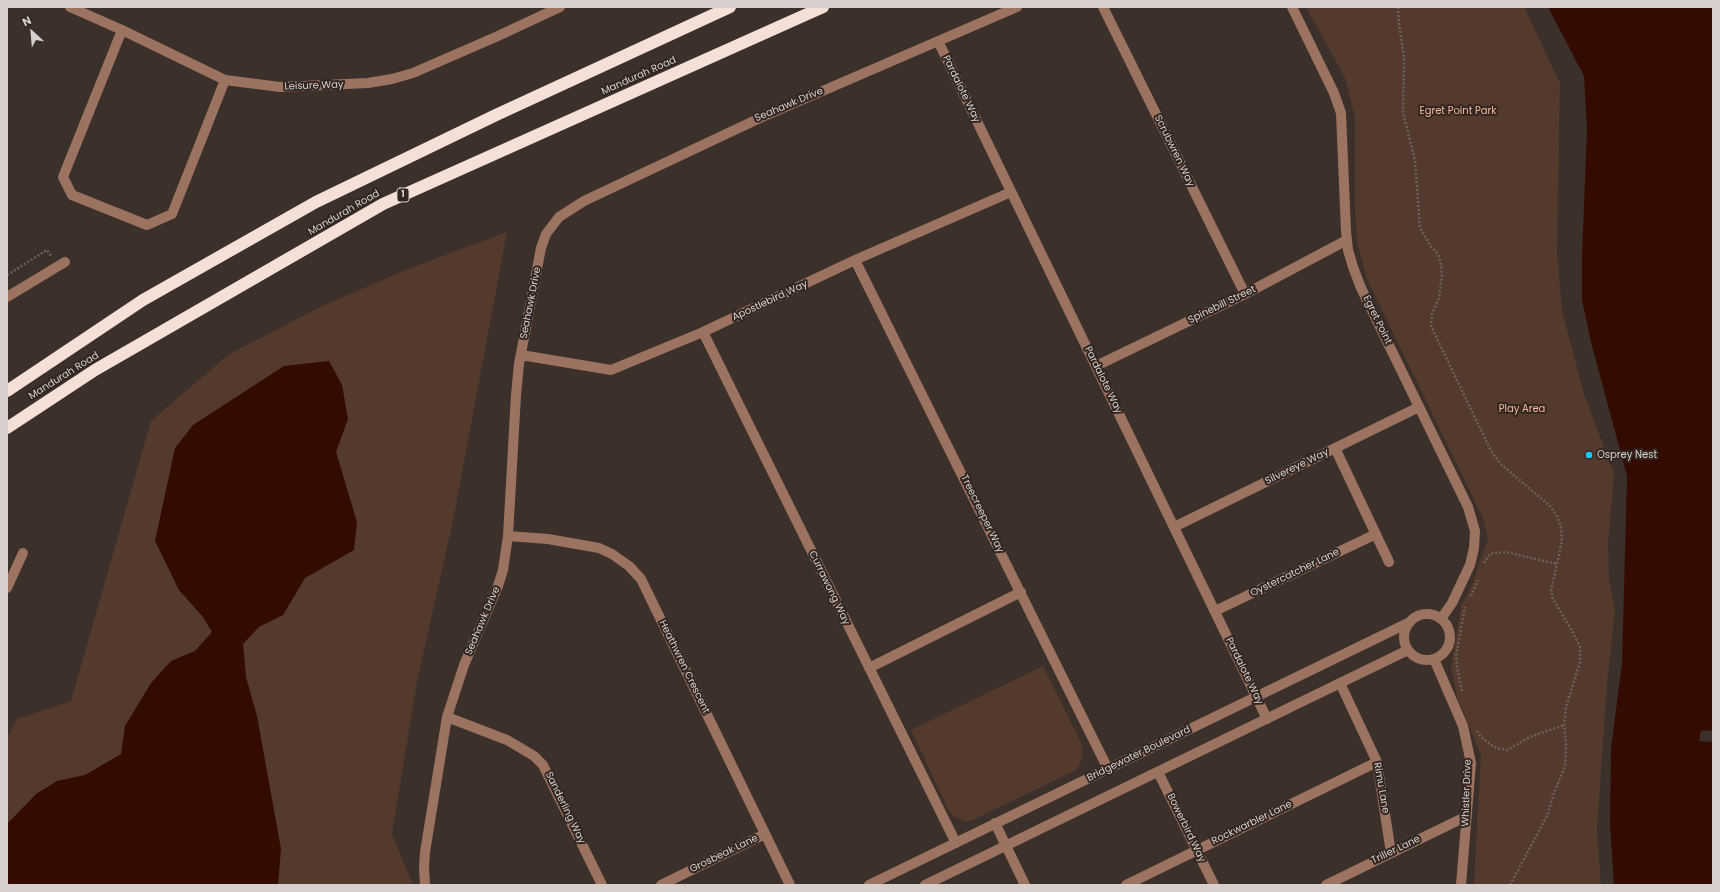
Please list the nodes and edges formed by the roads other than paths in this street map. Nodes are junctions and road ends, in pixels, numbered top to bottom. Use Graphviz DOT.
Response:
graph roads {
  1 [pos="70,7"];
  2 [pos="560,7"];
  3 [pos="730,7"];
  4 [pos="823,7"];
  5 [pos="1017,7"];
  6 [pos="1103,7"];
  7 [pos="1292,7"];
  8 [pos="122,30"];
  9 [pos="938,41"];
  10 [pos="225,80"];
  11 [pos="1011,192"];
  12 [pos="1347,240"];
  13 [pos="856,260"];
  14 [pos="62,264"];
  15 [pos="1245,294"];
  16 [pos="7,297"];
  17 [pos="703,332"];
  18 [pos="521,355"];
  19 [pos="1096,366"];
  20 [pos="7,390"];
  21 [pos="1419,407"];
  22 [pos="7,428"];
  23 [pos="1335,448"];
  24 [pos="1174,527"];
  25 [pos="1376,534"];
  26 [pos="508,536"];
  27 [pos="23,553"];
  28 [pos="1389,562"];
  29 [pos="7,588"];
  30 [pos="1021,592"];
  31 [pos="1215,611"];
  32 [pos="1441,619"];
  33 [pos="1410,622"];
  34 [pos="1408,650"];
  35 [pos="1434,659"];
  36 [pos="869,668"];
  37 [pos="1340,683"];
  38 [pos="1256,697"];
  39 [pos="447,717"];
  40 [pos="1268,719"];
  41 [pos="1377,762"];
  42 [pos="1108,769"];
  43 [pos="1158,772"];
  44 [pos="1467,816"];
  45 [pos="995,824"];
  46 [pos="765,834"];
  47 [pos="956,843"];
  48 [pos="1006,846"];
  49 [pos="1197,850"];
  50 [pos="1391,853"];
  51 [pos="425,885"];
  52 [pos="602,885"];
  53 [pos="661,885"];
  54 [pos="790,885"];
  55 [pos="869,885"];
  56 [pos="924,885"];
  57 [pos="1025,885"];
  58 [pos="1126,885"];
  59 [pos="1214,885"];
  60 [pos="1326,885"];
  61 [pos="1461,885"];
  1 -- 8 [label="street, Leisure Way"];
  2 -- 10 [label="street, Leisure Way"];
  3 -- 20 [label="highway, Mandurah Road"];
  4 -- 22 [label="highway, Mandurah Road / 1"];
  5 -- 9 [label="street, Seahawk Drive"];
  6 -- 15 [label="street, Scrubwren Way"];
  7 -- 12 [label="street, Egret Point"];
  8 -- 10 [label="street, Leisure Way"];
  8 -- 10 [label="street"];
  9 -- 11 [label="street, Pardalote Way"];
  9 -- 18 [label="street, Seahawk Drive"];
  11 -- 13 [label="street, Apostlebird Way"];
  11 -- 19 [label="street, Pardalote Way"];
  12 -- 15 [label="street, Spinebill Street"];
  12 -- 21 [label="street, Egret Point"];
  13 -- 17 [label="street, Apostlebird Way"];
  13 -- 30 [label="street, Treecreeper Way"];
  14 -- 16 [label="street"];
  15 -- 19 [label="street, Spinebill Street"];
  17 -- 18 [label="street, Apostlebird Way"];
  17 -- 36 [label="street, Currawong Way"];
  18 -- 26 [label="street, Seahawk Drive"];
  19 -- 24 [label="street, Pardalote Way"];
  21 -- 23 [label="street, Silvereye Way"];
  21 -- 32 [label="street, Egret Point"];
  23 -- 24 [label="street, Silvereye Way"];
  23 -- 25 [label="street"];
  24 -- 31 [label="street, Pardalote Way"];
  25 -- 28 [label="street"];
  25 -- 31 [label="street, Oystercatcher Lane"];
  26 -- 39 [label="street, Seahawk Drive"];
  26 -- 46 [label="street, Heathwren Crescent"];
  27 -- 29 [label="street"];
  30 -- 36 [label="street"];
  30 -- 42 [label="street, Treecreeper Way"];
  31 -- 38 [label="street, Pardalote Way"];
  32 -- 33 [label="street"];
  32 -- 35 [label="street"];
  33 -- 34 [label="street"];
  33 -- 38 [label="street, Bridgewater Boulevard"];
  34 -- 35 [label="street"];
  34 -- 37 [label="street"];
  35 -- 44 [label="street, Whistler Drive"];
  36 -- 47 [label="street, Currawong Way"];
  37 -- 40 [label="street"];
  37 -- 41 [label="street, Rimu Lane"];
  38 -- 40 [label="street, Pardalote Way"];
  38 -- 42 [label="street, Bridgewater Boulevard"];
  39 -- 51 [label="street, Seahawk Drive"];
  39 -- 52 [label="street, Sanderling Way"];
  40 -- 43 [label="street"];
  41 -- 49 [label="street, Rockwarbler Lane"];
  41 -- 50 [label="street, Rimu Lane"];
  42 -- 45 [label="street, Bridgewater Boulevard"];
  43 -- 48 [label="street"];
  43 -- 49 [label="street, Bowerbird Way"];
  44 -- 50 [label="street, Triller Lane"];
  44 -- 61 [label="street, Whistler Drive"];
  45 -- 47 [label="street, Bridgewater Boulevard"];
  45 -- 48 [label="street"];
  46 -- 53 [label="street, Grosbeak Lane"];
  46 -- 54 [label="street, Heathwren Crescent"];
  47 -- 55 [label="street, Bridgewater Boulevard"];
  48 -- 56 [label="street"];
  48 -- 57 [label="street"];
  49 -- 58 [label="street, Rockwarbler Lane"];
  49 -- 59 [label="street, Bowerbird Way"];
  50 -- 60 [label="street, Triller Lane"];
}
